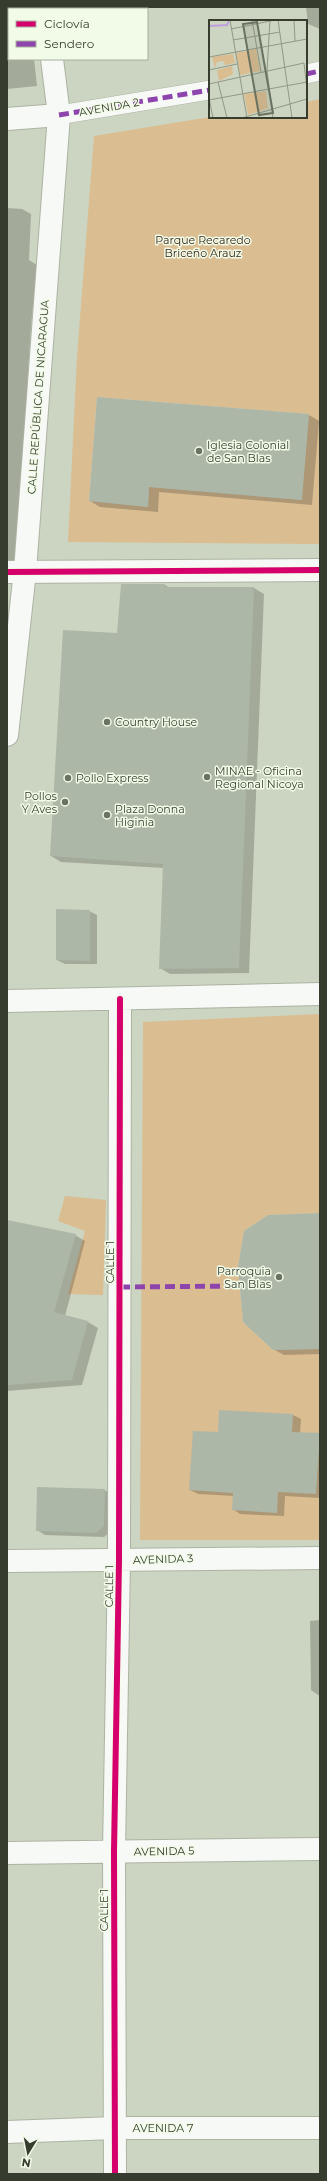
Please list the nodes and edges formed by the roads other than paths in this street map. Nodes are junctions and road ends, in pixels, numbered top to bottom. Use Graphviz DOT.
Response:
graph roads {
  1 [pos="52,60"];
  2 [pos="320,71"];
  3 [pos="307,74"];
  4 [pos="209,90"];
  5 [pos="59,115"];
  6 [pos="7,119"];
  7 [pos="320,570"];
  8 [pos="16,571"];
  9 [pos="7,736"];
  10 [pos="320,994"];
  11 [pos="120,999"];
  12 [pos="7,1001"];
  13 [pos="320,1558"];
  14 [pos="7,1561"];
  15 [pos="119,1561"];
  16 [pos="320,1849"];
  17 [pos="114,1852"];
  18 [pos="7,1853"];
  19 [pos="115,2128"];
  20 [pos="320,2128"];
  21 [pos="7,2132"];
  22 [pos="115,2174"];
  1 -- 5 [label="street, CALLE REPÚBLICA DE NICARAGUA"];
  2 -- 3 [label="street"];
  4 -- 5 [label="street, AVENIDA 2"];
  5 -- 6 [label="street, AVENIDA 2"];
  5 -- 8 [label="street, CALLE REPÚBLICA DE NICARAGUA"];
  7 -- 8 [label="street"];
  8 -- 9 [label="street, CALLE REPÚBLICA DE NICARAGUA"];
  10 -- 11 [label="street"];
  11 -- 12 [label="street"];
  11 -- 15 [label="street, CALLE 1"];
  13 -- 15 [label="street, AVENIDA 3"];
  14 -- 15 [label="street, AVENIDA 3"];
  15 -- 17 [label="street, CALLE 1"];
  16 -- 17 [label="street, AVENIDA 5"];
  17 -- 18 [label="street, AVENIDA 5"];
  17 -- 19 [label="street, CALLE 1"];
  19 -- 20 [label="street, AVENIDA 7"];
  19 -- 21 [label="street, AVENIDA 7"];
  19 -- 22 [label="street, CALLE 1"];
}
